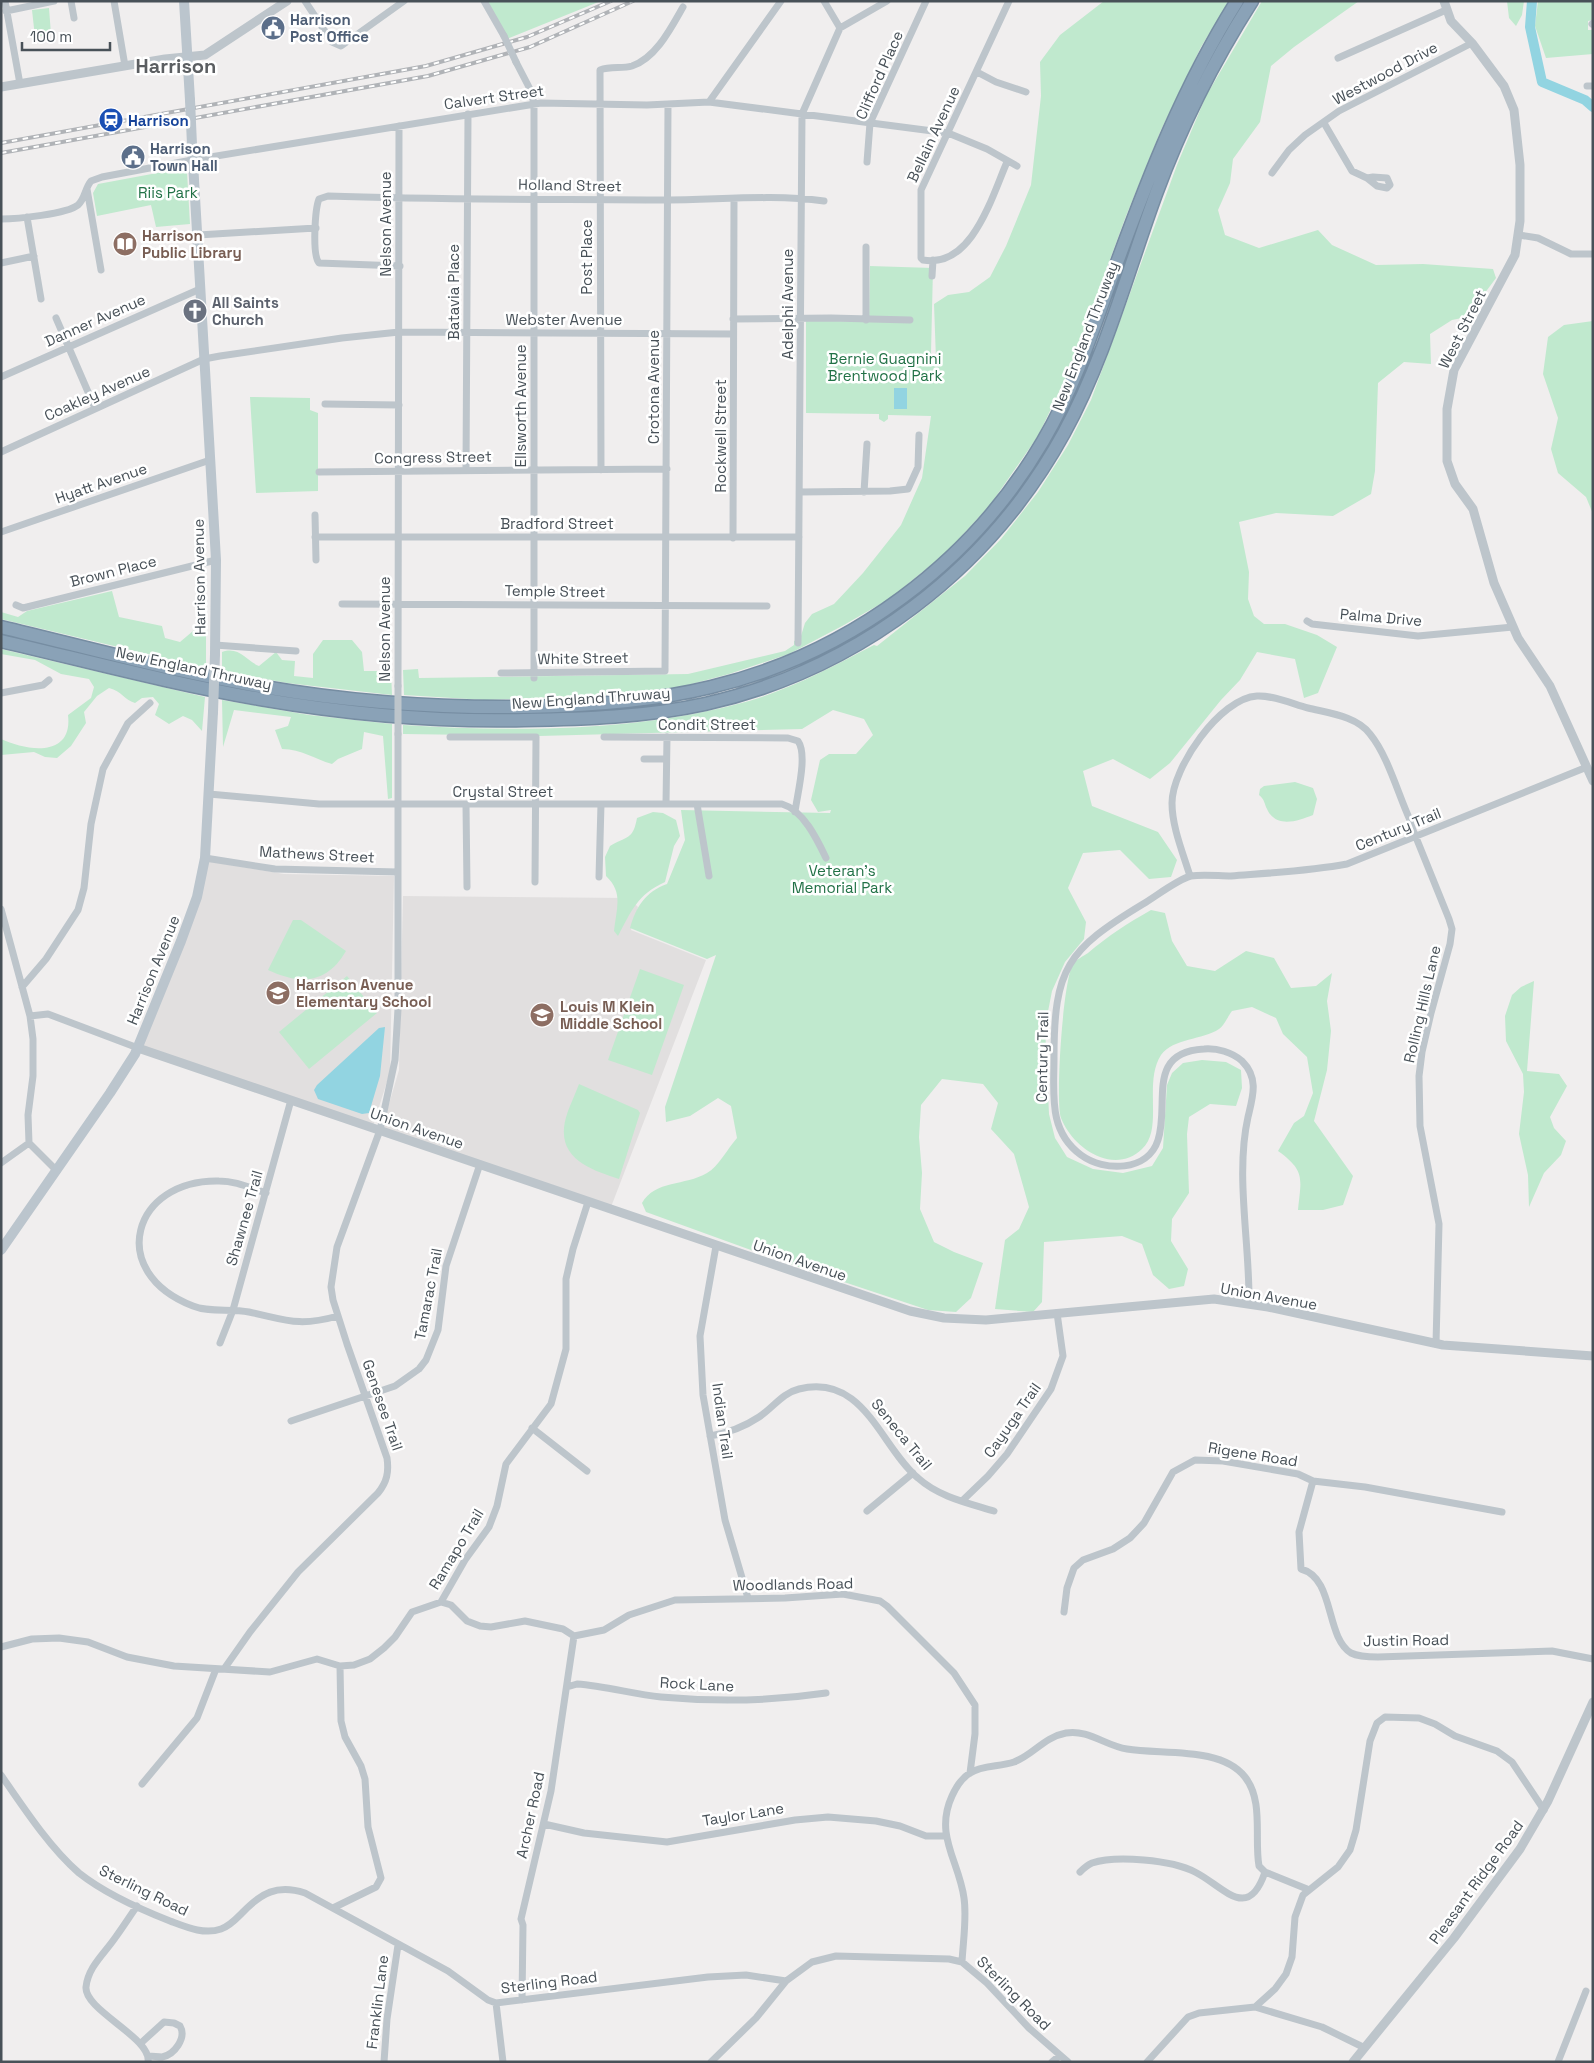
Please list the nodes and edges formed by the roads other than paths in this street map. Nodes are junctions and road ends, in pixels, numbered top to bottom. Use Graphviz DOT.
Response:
graph roads {
  1 [pos="5,1"];
  2 [pos="54,1"];
  3 [pos="71,1"];
  4 [pos="114,1"];
  5 [pos="184,1"];
  6 [pos="287,1"];
  7 [pos="305,1"];
  8 [pos="404,1"];
  9 [pos="484,1"];
  10 [pos="781,1"];
  11 [pos="824,1"];
  12 [pos="887,1"];
  13 [pos="926,1"];
  14 [pos="1009,1"];
  15 [pos="1237,1"];
  16 [pos="1252,1"];
  17 [pos="1445,5"];
  18 [pos="683,7"];
  19 [pos="6,11"];
  20 [pos="74,18"];
  21 [pos="840,28"];
  22 [pos="1472,43"];
  23 [pos="188,57"];
  24 [pos="1338,58"];
  25 [pos="125,66"];
  26 [pos="977,72"];
  27 [pos="20,84"];
  28 [pos="1,87"];
  29 [pos="1026,92"];
  30 [pos="709,102"];
  31 [pos="534,104"];
  32 [pos="602,104"];
  33 [pos="668,104"];
  34 [pos="468,114"];
  35 [pos="802,114"];
  36 [pos="870,123"];
  37 [pos="1324,123"];
  38 [pos="399,126"];
  39 [pos="948,133"];
  40 [pos="192,160"];
  41 [pos="867,162"];
  42 [pos="1007,162"];
  43 [pos="1017,166"];
  44 [pos="1272,173"];
  45 [pos="1367,178"];
  46 [pos="86,189"];
  47 [pos="399,198"];
  48 [pos="467,198"];
  49 [pos="535,198"];
  50 [pos="801,198"];
  51 [pos="600,199"];
  52 [pos="734,199"];
  53 [pos="668,200"];
  54 [pos="824,202"];
  55 [pos="27,217"];
  56 [pos="1,220"];
  57 [pos="316,228"];
  58 [pos="198,235"];
  59 [pos="1519,235"];
  60 [pos="866,247"];
  61 [pos="1593,254"];
  62 [pos="34,256"];
  63 [pos="933,260"];
  64 [pos="1,263"];
  65 [pos="400,266"];
  66 [pos="101,270"];
  67 [pos="932,276"];
  68 [pos="200,289"];
  69 [pos="41,298"];
  70 [pos="56,318"];
  71 [pos="801,318"];
  72 [pos="733,319"];
  73 [pos="866,320"];
  74 [pos="910,320"];
  75 [pos="400,332"];
  76 [pos="468,332"];
  77 [pos="667,332"];
  78 [pos="534,333"];
  79 [pos="601,333"];
  80 [pos="733,334"];
  81 [pos="69,347"];
  82 [pos="204,359"];
  83 [pos="1,377"];
  84 [pos="325,404"];
  85 [pos="399,405"];
  86 [pos="95,408"];
  87 [pos="919,435"];
  88 [pos="867,444"];
  89 [pos="1,452"];
  90 [pos="210,460"];
  91 [pos="667,469"];
  92 [pos="466,470"];
  93 [pos="534,470"];
  94 [pos="601,470"];
  95 [pos="399,471"];
  96 [pos="319,472"];
  97 [pos="800,492"];
  98 [pos="864,492"];
  99 [pos="314,515"];
  100 [pos="2,529"];
  101 [pos="315,537"];
  102 [pos="398,537"];
  103 [pos="534,537"];
  104 [pos="666,537"];
  105 [pos="799,537"];
  106 [pos="733,538"];
  107 [pos="216,560"];
  108 [pos="316,560"];
  109 [pos="342,604"];
  110 [pos="398,604"];
  111 [pos="534,604"];
  112 [pos="16,605"];
  113 [pos="666,606"];
  114 [pos="767,606"];
  115 [pos="1307,622"];
  116 [pos="1,627"];
  117 [pos="1513,627"];
  118 [pos="1,641"];
  119 [pos="798,643"];
  120 [pos="215,649"];
  121 [pos="296,651"];
  122 [pos="665,671"];
  123 [pos="501,673"];
  124 [pos="534,676"];
  125 [pos="49,680"];
  126 [pos="1,693"];
  127 [pos="150,703"];
  128 [pos="450,737"];
  129 [pos="604,737"];
  130 [pos="667,737"];
  131 [pos="644,759"];
  132 [pos="666,759"];
  133 [pos="1587,767"];
  134 [pos="1593,781"];
  135 [pos="210,794"];
  136 [pos="398,803"];
  137 [pos="601,804"];
  138 [pos="666,804"];
  139 [pos="697,804"];
  140 [pos="466,805"];
  141 [pos="535,805"];
  142 [pos="795,812"];
  143 [pos="1413,838"];
  144 [pos="205,858"];
  145 [pos="826,858"];
  146 [pos="398,872"];
  147 [pos="709,876"];
  148 [pos="1190,876"];
  149 [pos="599,877"];
  150 [pos="534,882"];
  151 [pos="466,887"];
  152 [pos="1,909"];
  153 [pos="22,987"];
  154 [pos="30,1016"];
  155 [pos="138,1048"];
  156 [pos="291,1100"];
  157 [pos="380,1130"];
  158 [pos="29,1143"];
  159 [pos="1,1163"];
  160 [pos="480,1164"];
  161 [pos="57,1171"];
  162 [pos="266,1193"];
  163 [pos="588,1202"];
  164 [pos="716,1246"];
  165 [pos="1,1250"];
  166 [pos="1249,1304"];
  167 [pos="233,1310"];
  168 [pos="1057,1313"];
  169 [pos="338,1316"];
  170 [pos="220,1343"];
  171 [pos="1436,1344"];
  172 [pos="1593,1356"];
  173 [pos="366,1396"];
  174 [pos="291,1421"];
  175 [pos="532,1428"];
  176 [pos="710,1436"];
  177 [pos="586,1471"];
  178 [pos="913,1473"];
  179 [pos="1313,1481"];
  180 [pos="962,1501"];
  181 [pos="994,1511"];
  182 [pos="867,1512"];
  183 [pos="1502,1512"];
  184 [pos="748,1598"];
  185 [pos="440,1602"];
  186 [pos="1064,1612"];
  187 [pos="574,1636"];
  188 [pos="1,1647"];
  189 [pos="1593,1659"];
  190 [pos="340,1666"];
  191 [pos="220,1669"];
  192 [pos="567,1687"];
  193 [pos="826,1693"];
  194 [pos="1593,1702"];
  195 [pos="970,1773"];
  196 [pos="1,1775"];
  197 [pos="142,1784"];
  198 [pos="1544,1810"];
  199 [pos="544,1824"];
  200 [pos="946,1836"];
  201 [pos="1080,1872"];
  202 [pos="1265,1872"];
  203 [pos="1307,1890"];
  204 [pos="137,1906"];
  205 [pos="333,1908"];
  206 [pos="398,1945"];
  207 [pos="962,1962"];
  208 [pos="786,1981"];
  209 [pos="1586,1991"];
  210 [pos="522,2000"];
  211 [pos="496,2003"];
  212 [pos="1255,2007"];
  213 [pos="141,2043"];
  214 [pos="1365,2048"];
  215 [pos="1059,2056"];
  216 [pos="149,2059"];
  217 [pos="384,2062"];
  218 [pos="503,2062"];
  219 [pos="712,2062"];
  220 [pos="1052,2062"];
  221 [pos="1068,2062"];
  222 [pos="1147,2062"];
  223 [pos="1353,2062"];
  224 [pos="1558,2062"];
  1 -- 19 [label="street"];
  2 -- 19 [label="street"];
  3 -- 20 [label="street"];
  4 -- 25 [label="street"];
  5 -- 23 [label="main road, Harrison Avenue"];
  6 -- 23 [label="street"];
  7 -- 8 [label="street"];
  9 -- 31 [label="street, Ellsworth Avenue, bridge"];
  10 -- 30 [label="street"];
  11 -- 21 [label="street"];
  12 -- 21 [label="street"];
  13 -- 36 [label="street, Clifford Place"];
  14 -- 26 [label="street, Bellain Avenue"];
  15 -- 116 [label="highway, New England Thruway"];
  16 -- 118 [label="highway, New England Thruway"];
  17 -- 22 [label="street, West Street"];
  17 -- 24 [label="street"];
  18 -- 32 [label="street, Post Place"];
  19 -- 27 [label="street"];
  21 -- 35 [label="street, Adelphi Avenue"];
  22 -- 37 [label="street, Westwood Drive"];
  22 -- 59 [label="street, West Street"];
  23 -- 25 [label="street"];
  23 -- 40 [label="main road, Harrison Avenue, bridge"];
  25 -- 27 [label="street"];
  26 -- 29 [label="street"];
  26 -- 39 [label="street, Bellain Avenue"];
  27 -- 28 [label="street"];
  30 -- 33 [label="street, Calvert Street"];
  30 -- 35 [label="street, Calvert Street"];
  31 -- 32 [label="street, Calvert Street"];
  31 -- 34 [label="street, Calvert Street"];
  31 -- 49 [label="street, Ellsworth Avenue"];
  32 -- 33 [label="street, Calvert Street"];
  32 -- 51 [label="street, Post Place"];
  33 -- 53 [label="street, Crotona Avenue"];
  34 -- 38 [label="street, Calvert Street"];
  34 -- 48 [label="street, Batavia Place"];
  35 -- 36 [label="street, Calvert Street"];
  35 -- 50 [label="street, Adelphi Avenue"];
  36 -- 39 [label="street, Calvert Street"];
  36 -- 41 [label="street, Clifford Place"];
  37 -- 44 [label="street, Westwood Drive"];
  37 -- 45 [label="street"];
  38 -- 40 [label="street, Calvert Street"];
  38 -- 47 [label="street, Nelson Avenue"];
  39 -- 42 [label="street, Calvert Street"];
  39 -- 63 [label="street, Bellain Avenue"];
  40 -- 46 [label="street, Calvert Street"];
  40 -- 58 [label="main road, Harrison Avenue"];
  42 -- 43 [label="street, Calvert Street"];
  42 -- 63 [label="street"];
  46 -- 55 [label="street"];
  46 -- 66 [label="street"];
  47 -- 48 [label="street, Holland Street"];
  47 -- 57 [label="street, Holland Street"];
  47 -- 65 [label="street, Nelson Avenue"];
  48 -- 49 [label="street, Holland Street"];
  48 -- 76 [label="street, Batavia Place"];
  49 -- 51 [label="street, Holland Street"];
  49 -- 78 [label="street, Ellsworth Avenue"];
  50 -- 52 [label="street, Holland Street"];
  50 -- 54 [label="street, Holland Street"];
  50 -- 71 [label="street, Adelphi Avenue"];
  51 -- 53 [label="street, Holland Street"];
  51 -- 79 [label="street, Post Place"];
  52 -- 53 [label="street, Holland Street"];
  52 -- 72 [label="street"];
  53 -- 77 [label="street, Crotona Avenue"];
  55 -- 56 [label="street"];
  55 -- 62 [label="street"];
  57 -- 58 [label="street"];
  57 -- 65 [label="street"];
  58 -- 68 [label="main road, Harrison Avenue"];
  59 -- 61 [label="street"];
  59 -- 117 [label="street, West Street"];
  60 -- 73 [label="street"];
  62 -- 64 [label="street"];
  62 -- 69 [label="street"];
  63 -- 67 [label="street"];
  65 -- 75 [label="street, Nelson Avenue"];
  68 -- 81 [label="street, Danner Avenue"];
  68 -- 82 [label="main road, Harrison Avenue"];
  70 -- 81 [label="street"];
  71 -- 72 [label="street"];
  71 -- 73 [label="street"];
  71 -- 97 [label="street, Adelphi Avenue"];
  72 -- 80 [label="street"];
  73 -- 74 [label="street"];
  75 -- 76 [label="street, Webster Avenue"];
  75 -- 82 [label="street, Webster Avenue"];
  75 -- 85 [label="street, Nelson Avenue"];
  76 -- 78 [label="street, Webster Avenue"];
  76 -- 92 [label="street, Batavia Place"];
  77 -- 79 [label="street, Webster Avenue"];
  77 -- 80 [label="street, Webster Avenue"];
  77 -- 91 [label="street, Crotona Avenue"];
  78 -- 79 [label="street, Webster Avenue"];
  78 -- 93 [label="street, Ellsworth Avenue"];
  79 -- 94 [label="street, Post Place"];
  80 -- 106 [label="street, Rockwell Street"];
  81 -- 83 [label="street, Danner Avenue"];
  81 -- 86 [label="street"];
  82 -- 86 [label="street, Coakley Avenue"];
  82 -- 90 [label="main road, Harrison Avenue"];
  84 -- 85 [label="street"];
  85 -- 95 [label="street, Nelson Avenue"];
  86 -- 89 [label="street, Coakley Avenue"];
  87 -- 98 [label="street"];
  88 -- 98 [label="street"];
  90 -- 100 [label="street, Hyatt Avenue"];
  90 -- 107 [label="main road, Harrison Avenue"];
  91 -- 94 [label="street, Congress Street"];
  91 -- 104 [label="street, Crotona Avenue"];
  92 -- 93 [label="street, Congress Street"];
  92 -- 95 [label="street, Congress Street"];
  93 -- 94 [label="street, Congress Street"];
  93 -- 103 [label="street, Ellsworth Avenue"];
  95 -- 96 [label="street, Congress Street"];
  95 -- 102 [label="street, Nelson Avenue"];
  97 -- 98 [label="street"];
  97 -- 105 [label="street, Adelphi Avenue"];
  99 -- 101 [label="street"];
  101 -- 102 [label="street, Bradford Street"];
  101 -- 108 [label="street"];
  102 -- 103 [label="street, Bradford Street"];
  102 -- 110 [label="street, Nelson Avenue"];
  103 -- 104 [label="street, Bradford Street"];
  103 -- 111 [label="street, Ellsworth Avenue"];
  104 -- 106 [label="street, Bradford Street"];
  104 -- 113 [label="street, Crotona Avenue"];
  105 -- 106 [label="street, Bradford Street"];
  105 -- 119 [label="street, Adelphi Avenue"];
  107 -- 112 [label="street, Brown Place"];
  107 -- 120 [label="main road, Harrison Avenue"];
  109 -- 110 [label="street, Temple Street"];
  110 -- 111 [label="street, Temple Street"];
  110 -- 136 [label="street, Nelson Avenue, bridge"];
  111 -- 113 [label="street, Temple Street"];
  111 -- 124 [label="street, Ellsworth Avenue"];
  113 -- 114 [label="street, Temple Street"];
  113 -- 122 [label="street, Crotona Avenue"];
  115 -- 117 [label="street, Palma Drive"];
  117 -- 133 [label="street, West Street"];
  120 -- 121 [label="street"];
  120 -- 135 [label="main road, Harrison Avenue, bridge"];
  122 -- 124 [label="street, White Street"];
  123 -- 124 [label="street, White Street"];
  125 -- 126 [label="street"];
  127 -- 153 [label="street"];
  128 -- 141 [label="street"];
  129 -- 130 [label="street, Condit Street"];
  130 -- 132 [label="street"];
  130 -- 142 [label="street, Condit Street"];
  131 -- 132 [label="street"];
  132 -- 138 [label="street"];
  133 -- 134 [label="street, West Street"];
  133 -- 143 [label="street, Century Trail"];
  135 -- 136 [label="street, Crystal Street"];
  135 -- 144 [label="main road, Harrison Avenue"];
  136 -- 140 [label="street, Crystal Street"];
  136 -- 146 [label="street, Nelson Avenue"];
  137 -- 138 [label="street, Crystal Street"];
  137 -- 141 [label="street, Crystal Street"];
  137 -- 149 [label="street"];
  138 -- 139 [label="street, Crystal Street"];
  139 -- 142 [label="street, Crystal Street"];
  139 -- 147 [label="street"];
  140 -- 141 [label="street, Crystal Street"];
  140 -- 151 [label="street"];
  141 -- 150 [label="street"];
  142 -- 145 [label="street"];
  143 -- 148 [label="street, Century Trail"];
  143 -- 148 [label="street, Rolling Hills Lane"];
  143 -- 171 [label="street, Rolling Hills Lane"];
  144 -- 146 [label="street, Mathews Street"];
  144 -- 155 [label="main road, Harrison Avenue"];
  146 -- 157 [label="street, Nelson Avenue"];
  148 -- 166 [label="street, Century Trail"];
  152 -- 153 [label="street"];
  153 -- 154 [label="street"];
  154 -- 155 [label="street, Union Avenue"];
  154 -- 158 [label="street"];
  155 -- 156 [label="street, Union Avenue"];
  155 -- 161 [label="main road, Harrison Avenue"];
  156 -- 157 [label="street, Union Avenue"];
  156 -- 162 [label="street, Shawnee Trail"];
  157 -- 160 [label="street, Union Avenue"];
  157 -- 169 [label="street, Genesee Trail"];
  158 -- 159 [label="street"];
  158 -- 161 [label="street"];
  160 -- 163 [label="street, Union Avenue"];
  160 -- 173 [label="street, Tamarac Trail"];
  161 -- 165 [label="main road, Harrison Avenue"];
  162 -- 167 [label="street, Shawnee Trail"];
  162 -- 167 [label="street"];
  163 -- 164 [label="street, Union Avenue"];
  163 -- 175 [label="street, Ramapo Trail"];
  164 -- 168 [label="street, Union Avenue"];
  164 -- 176 [label="street, Indian Trail"];
  166 -- 168 [label="street, Union Avenue"];
  166 -- 171 [label="street, Union Avenue"];
  167 -- 169 [label="street"];
  167 -- 170 [label="street, Shawnee Trail"];
  168 -- 180 [label="street, Cayuga Trail"];
  169 -- 173 [label="street, Genesee Trail"];
  171 -- 172 [label="street, Union Avenue"];
  173 -- 174 [label="street, Tamarac Trail"];
  173 -- 191 [label="street, Genesee Trail"];
  175 -- 177 [label="street"];
  175 -- 185 [label="street, Ramapo Trail"];
  176 -- 178 [label="street, Seneca Trail"];
  176 -- 184 [label="street, Indian Trail"];
  178 -- 180 [label="street, Seneca Trail"];
  178 -- 182 [label="street"];
  179 -- 183 [label="street, Rigene Road"];
  179 -- 186 [label="street, Rigene Road"];
  179 -- 189 [label="street, Justin Road"];
  180 -- 181 [label="street, Seneca Trail"];
  184 -- 187 [label="street, Woodlands Road"];
  184 -- 195 [label="street, Woodlands Road"];
  185 -- 187 [label="street"];
  185 -- 190 [label="street"];
  187 -- 192 [label="street, Archer Road"];
  188 -- 191 [label="street"];
  190 -- 191 [label="street"];
  190 -- 205 [label="street"];
  191 -- 197 [label="street"];
  192 -- 193 [label="street, Rock Lane"];
  192 -- 199 [label="street, Archer Road"];
  194 -- 198 [label="street, Pleasant Ridge Road"];
  195 -- 200 [label="street"];
  195 -- 202 [label="street"];
  196 -- 204 [label="street, Sterling Road"];
  198 -- 203 [label="street"];
  198 -- 214 [label="street, Pleasant Ridge Road"];
  199 -- 200 [label="street, Taylor Lane"];
  199 -- 210 [label="street, Archer Road"];
  200 -- 207 [label="street"];
  201 -- 202 [label="street"];
  202 -- 203 [label="street"];
  203 -- 212 [label="street"];
  204 -- 205 [label="street, Sterling Road"];
  204 -- 213 [label="street"];
  205 -- 206 [label="street, Sterling Road"];
  206 -- 211 [label="street, Sterling Road"];
  206 -- 217 [label="street, Franklin Lane"];
  207 -- 208 [label="street, Sterling Road"];
  207 -- 215 [label="street, Sterling Road"];
  208 -- 210 [label="street, Sterling Road"];
  208 -- 219 [label="street"];
  209 -- 224 [label="street"];
  210 -- 211 [label="street, Sterling Road"];
  211 -- 218 [label="street"];
  212 -- 214 [label="street"];
  212 -- 222 [label="street"];
  213 -- 216 [label="street"];
  213 -- 216 [label="street"];
  214 -- 223 [label="street, Pleasant Ridge Road"];
  215 -- 220 [label="street"];
  215 -- 221 [label="street, Sterling Road"];
}
